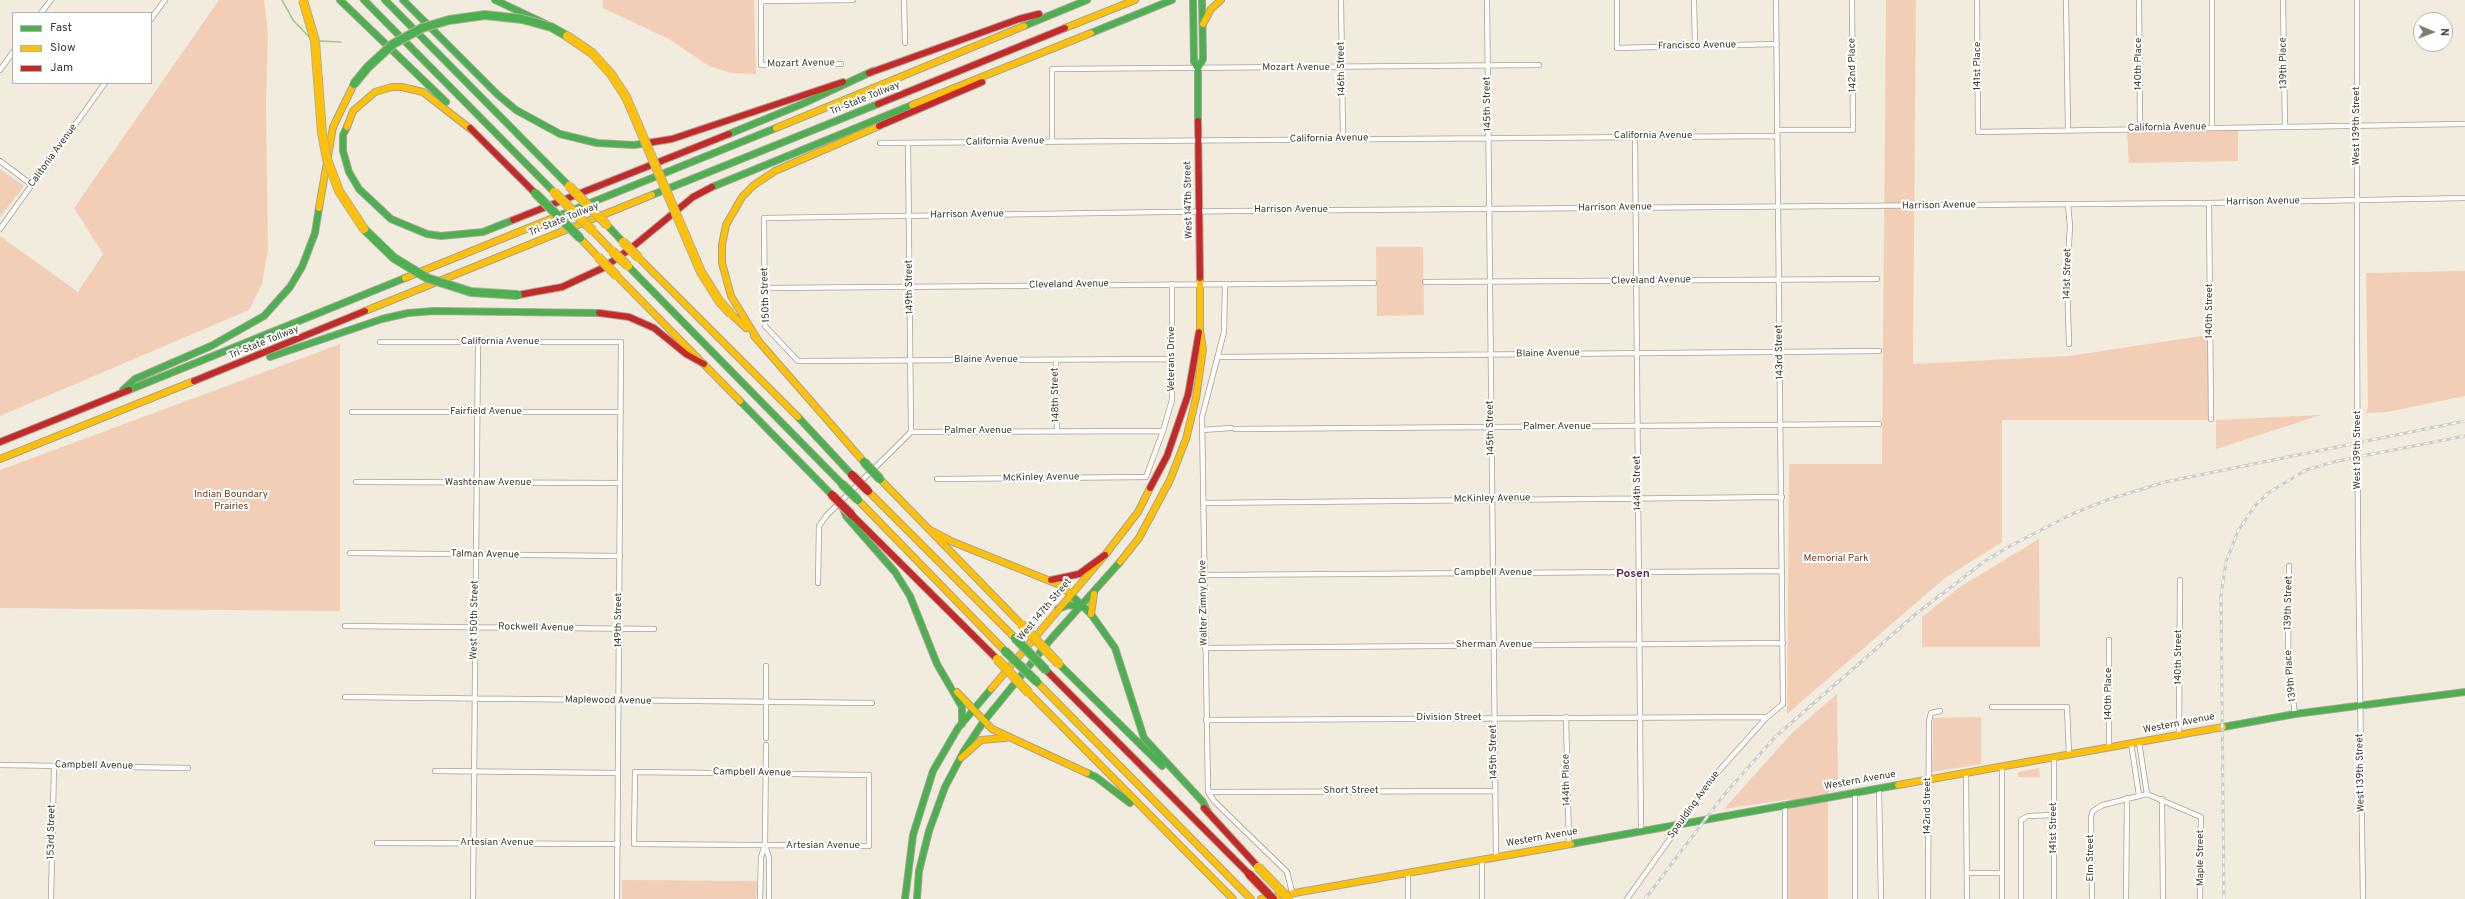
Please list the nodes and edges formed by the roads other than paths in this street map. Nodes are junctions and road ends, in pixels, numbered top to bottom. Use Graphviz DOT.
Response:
graph roads {
  1 [pos="51,0"];
  2 [pos="165,0"];
  3 [pos="303,0"];
  4 [pos="340,0"];
  5 [pos="364,0"];
  6 [pos="385,0"];
  7 [pos="403,0"];
  8 [pos="495,0"];
  9 [pos="761,0"];
  10 [pos="853,0"];
  11 [pos="904,0"];
  12 [pos="1087,0"];
  13 [pos="1136,0"];
  14 [pos="1172,0"];
  15 [pos="1193,0"];
  16 [pos="1202,0"];
  17 [pos="1222,0"];
  18 [pos="1341,0"];
  19 [pos="1487,0"];
  20 [pos="1617,0"];
  21 [pos="1694,0"];
  22 [pos="1776,0"];
  23 [pos="1852,0"];
  24 [pos="1977,0"];
  25 [pos="2066,0"];
  26 [pos="2139,0"];
  27 [pos="2212,0"];
  28 [pos="2283,0"];
  29 [pos="2357,0"];
  30 [pos="1060,10"];
  31 [pos="43,12"];
  32 [pos="152,18"];
  33 [pos="1203,24"];
  34 [pos="551,27"];
  35 [pos="904,43"];
  36 [pos="1776,44"];
  37 [pos="1695,46"];
  38 [pos="12,53"];
  39 [pos="1036,55"];
  40 [pos="841,64"];
  41 [pos="1487,65"];
  42 [pos="1539,65"];
  43 [pos="1342,68"];
  44 [pos="1198,69"];
  45 [pos="0,70"];
  46 [pos="873,71"];
  47 [pos="104,84"];
  48 [pos="2356,124"];
  49 [pos="2465,124"];
  50 [pos="2285,126"];
  51 [pos="2212,127"];
  52 [pos="2140,129"];
  53 [pos="1777,130"];
  54 [pos="2068,130"];
  55 [pos="473,131"];
  56 [pos="1978,132"];
  57 [pos="1635,136"];
  58 [pos="1777,136"];
  59 [pos="1488,137"];
  60 [pos="1343,138"];
  61 [pos="1198,140"];
  62 [pos="1052,142"];
  63 [pos="880,143"];
  64 [pos="908,143"];
  65 [pos="0,161"];
  66 [pos="32,184"];
  67 [pos="2465,198"];
  68 [pos="2357,200"];
  69 [pos="2209,203"];
  70 [pos="2068,204"];
  71 [pos="1636,208"];
  72 [pos="1779,208"];
  73 [pos="1489,210"];
  74 [pos="1199,211"];
  75 [pos="909,216"];
  76 [pos="764,218"];
  77 [pos="0,229"];
  78 [pos="1877,279"];
  79 [pos="1779,280"];
  80 [pos="1636,281"];
  81 [pos="1425,282"];
  82 [pos="1490,282"];
  83 [pos="1374,283"];
  84 [pos="1172,284"];
  85 [pos="1200,284"];
  86 [pos="1226,284"];
  87 [pos="910,286"];
  88 [pos="765,288"];
  89 [pos="734,311"];
  90 [pos="1200,330"];
  91 [pos="380,342"];
  92 [pos="478,342"];
  93 [pos="621,342"];
  94 [pos="2069,344"];
  95 [pos="1878,351"];
  96 [pos="1637,353"];
  97 [pos="1781,353"];
  98 [pos="1490,354"];
  99 [pos="1218,357"];
  100 [pos="1173,359"];
  101 [pos="798,360"];
  102 [pos="911,360"];
  103 [pos="1056,360"];
  104 [pos="704,364"];
  105 [pos="217,372"];
  106 [pos="118,394"];
  107 [pos="352,412"];
  108 [pos="477,412"];
  109 [pos="620,412"];
  110 [pos="2211,419"];
  111 [pos="1879,424"];
  112 [pos="1780,425"];
  113 [pos="1638,426"];
  114 [pos="1491,427"];
  115 [pos="1163,430"];
  116 [pos="1202,430"];
  117 [pos="1057,431"];
  118 [pos="911,432"];
  119 [pos="0,442"];
  120 [pos="0,459"];
  121 [pos="1146,477"];
  122 [pos="937,479"];
  123 [pos="356,482"];
  124 [pos="620,482"];
  125 [pos="477,483"];
  126 [pos="1638,497"];
  127 [pos="1782,498"];
  128 [pos="1492,499"];
  129 [pos="1203,503"];
  130 [pos="849,515"];
  131 [pos="932,531"];
  132 [pos="350,554"];
  133 [pos="476,555"];
  134 [pos="1105,555"];
  135 [pos="620,556"];
  136 [pos="2289,566"];
  137 [pos="1782,571"];
  138 [pos="1639,572"];
  139 [pos="1492,573"];
  140 [pos="1204,575"];
  141 [pos="1051,580"];
  142 [pos="2180,580"];
  143 [pos="818,583"];
  144 [pos="1094,594"];
  145 [pos="1070,595"];
  146 [pos="1082,607"];
  147 [pos="1058,609"];
  148 [pos="1091,614"];
  149 [pos="345,626"];
  150 [pos="475,627"];
  151 [pos="654,629"];
  152 [pos="619,630"];
  153 [pos="2288,639"];
  154 [pos="2109,640"];
  155 [pos="1783,643"];
  156 [pos="1494,644"];
  157 [pos="1640,644"];
  158 [pos="1205,648"];
  159 [pos="766,666"];
  160 [pos="951,686"];
  161 [pos="2465,692"];
  162 [pos="344,697"];
  163 [pos="475,698"];
  164 [pos="619,701"];
  165 [pos="766,701"];
  166 [pos="872,703"];
  167 [pos="2360,704"];
  168 [pos="1992,707"];
  169 [pos="973,709"];
  170 [pos="1940,711"];
  171 [pos="2295,714"];
  172 [pos="1566,717"];
  173 [pos="1640,717"];
  174 [pos="1768,717"];
  175 [pos="1494,718"];
  176 [pos="1206,720"];
  177 [pos="984,721"];
  178 [pos="962,724"];
  179 [pos="2179,735"];
  180 [pos="766,738"];
  181 [pos="1009,738"];
  182 [pos="2135,743"];
  183 [pos="766,745"];
  184 [pos="2109,748"];
  185 [pos="2069,755"];
  186 [pos="961,758"];
  187 [pos="2054,758"];
  188 [pos="0,765"];
  189 [pos="54,766"];
  190 [pos="2002,766"];
  191 [pos="188,768"];
  192 [pos="435,771"];
  193 [pos="474,772"];
  194 [pos="1966,772"];
  195 [pos="618,773"];
  196 [pos="766,774"];
  197 [pos="1928,778"];
  198 [pos="1878,788"];
  199 [pos="1495,791"];
  200 [pos="1208,792"];
  201 [pos="1855,792"];
  202 [pos="2148,794"];
  203 [pos="2139,795"];
  204 [pos="2127,798"];
  205 [pos="2162,799"];
  206 [pos="1785,804"];
  207 [pos="1145,812"];
  208 [pos="1208,812"];
  209 [pos="2054,815"];
  210 [pos="1680,824"];
  211 [pos="1641,830"];
  212 [pos="377,843"];
  213 [pos="473,844"];
  214 [pos="618,844"];
  215 [pos="634,844"];
  216 [pos="1569,844"];
  217 [pos="765,845"];
  218 [pos="868,846"];
  219 [pos="1496,857"];
  220 [pos="1482,859"];
  221 [pos="1408,873"];
  222 [pos="1967,873"];
  223 [pos="2002,873"];
  224 [pos="1290,896"];
  225 [pos="51,899"];
  226 [pos="473,899"];
  227 [pos="617,899"];
  228 [pos="760,899"];
  229 [pos="768,899"];
  230 [pos="906,899"];
  231 [pos="917,899"];
  232 [pos="1233,899"];
  233 [pos="1251,899"];
  234 [pos="1261,899"];
  235 [pos="1273,899"];
  236 [pos="1408,899"];
  237 [pos="1482,899"];
  238 [pos="1627,899"];
  239 [pos="1785,899"];
  240 [pos="1855,899"];
  241 [pos="1881,899"];
  242 [pos="1928,899"];
  243 [pos="1967,899"];
  244 [pos="2002,899"];
  245 [pos="2021,899"];
  246 [pos="2054,899"];
  247 [pos="2092,899"];
  248 [pos="2126,899"];
  249 [pos="2163,899"];
  250 [pos="2200,899"];
  251 [pos="2363,899"];
  1 -- 31 [label="street"];
  2 -- 32 [label="street"];
  3 -- 39 [label="main road, bridge"];
  4 -- 55 [label="main road"];
  5 -- 233 [label="main road, bridge"];
  6 -- 235 [label="main road, bridge"];
  7 -- 46 [label="main road"];
  8 -- 34 [label="main road, bridge"];
  9 -- 10 [label="street"];
  9 -- 40 [label="street, Mozart Avenue"];
  11 -- 35 [label="street"];
  12 -- 30 [label="main road, Tri-State Tollway"];
  13 -- 105 [label="main road, Tri-State Tollway"];
  14 -- 39 [label="main road"];
  15 -- 44 [label="main road, West 147th Street"];
  16 -- 33 [label="main road, West 147th Street"];
  17 -- 33 [label="main road"];
  18 -- 43 [label="street, 146th Street"];
  19 -- 41 [label="street, 145th Street"];
  20 -- 37 [label="street, Francisco Avenue"];
  21 -- 37 [label="street"];
  22 -- 36 [label="street, 143rd Street"];
  23 -- 53 [label="street, 142nd Place"];
  24 -- 56 [label="street, 141st Place"];
  25 -- 54 [label="street"];
  26 -- 52 [label="street, 140th Place"];
  27 -- 51 [label="street"];
  28 -- 50 [label="street, 139th Place"];
  29 -- 48 [label="street, West 139th Street"];
  30 -- 46 [label="main road"];
  30 -- 106 [label="main road, Tri-State Tollway"];
  33 -- 44 [label="main road, West 147th Street"];
  34 -- 89 [label="main road, bridge"];
  34 -- 106 [label="main road, bridge"];
  36 -- 37 [label="street, Francisco Avenue"];
  36 -- 53 [label="street, 143rd Street"];
  38 -- 45 [label="street"];
  39 -- 89 [label="main road"];
  41 -- 42 [label="street, Mozart Avenue"];
  41 -- 43 [label="street, Mozart Avenue"];
  41 -- 59 [label="street, 145th Street"];
  43 -- 44 [label="street, Mozart Avenue"];
  43 -- 60 [label="street, 146th Street"];
  44 -- 61 [label="main road, West 147th Street"];
  44 -- 62 [label="street, Mozart Avenue"];
  46 -- 55 [label="main road"];
  47 -- 66 [label="street, Calitonia Avenue"];
  48 -- 49 [label="street, California Avenue"];
  48 -- 50 [label="street, California Avenue"];
  48 -- 68 [label="street, West 139th Street"];
  50 -- 51 [label="street, California Avenue"];
  51 -- 52 [label="street, California Avenue"];
  52 -- 54 [label="street, California Avenue"];
  53 -- 58 [label="street, 143rd Street"];
  54 -- 56 [label="street, California Avenue"];
  55 -- 104 [label="main road, bridge"];
  57 -- 58 [label="street, California Avenue"];
  57 -- 59 [label="street, California Avenue"];
  57 -- 71 [label="street, 144th Street"];
  58 -- 72 [label="street, 143rd Street"];
  59 -- 60 [label="street, California Avenue"];
  59 -- 73 [label="street, 145th Street"];
  60 -- 61 [label="street, California Avenue"];
  61 -- 62 [label="street, California Avenue"];
  61 -- 74 [label="main road, West 147th Street"];
  62 -- 64 [label="street, California Avenue"];
  63 -- 64 [label="street, California Avenue"];
  64 -- 75 [label="street, 149th Street"];
  65 -- 66 [label="street"];
  66 -- 77 [label="street, Calitonia Avenue"];
  67 -- 68 [label="street, Harrison Avenue"];
  68 -- 69 [label="street, Harrison Avenue"];
  68 -- 167 [label="street, West 139th Street, bridge"];
  69 -- 70 [label="street, Harrison Avenue"];
  69 -- 110 [label="street, 140th Street"];
  70 -- 72 [label="street, Harrison Avenue"];
  70 -- 94 [label="street, 141st Street"];
  71 -- 72 [label="street, Harrison Avenue"];
  71 -- 73 [label="street, Harrison Avenue"];
  71 -- 80 [label="street, 144th Street"];
  72 -- 79 [label="street, 143rd Street"];
  73 -- 74 [label="street, Harrison Avenue"];
  73 -- 82 [label="street, 145th Street"];
  74 -- 75 [label="street, Harrison Avenue"];
  74 -- 85 [label="main road, West 147th Street"];
  75 -- 76 [label="street, Harrison Avenue"];
  75 -- 87 [label="street, 149th Street"];
  76 -- 88 [label="street, 150th Street"];
  78 -- 79 [label="street, Cleveland Avenue"];
  79 -- 80 [label="street, Cleveland Avenue"];
  79 -- 97 [label="street, 143rd Street"];
  80 -- 82 [label="street, Cleveland Avenue"];
  80 -- 96 [label="street, 144th Street"];
  81 -- 82 [label="street, Cleveland Avenue"];
  82 -- 98 [label="street, 145th Street"];
  83 -- 86 [label="street, Cleveland Avenue"];
  84 -- 85 [label="street, Cleveland Avenue"];
  84 -- 87 [label="street, Cleveland Avenue"];
  84 -- 100 [label="street, Veterans Drive"];
  85 -- 86 [label="street, Cleveland Avenue"];
  85 -- 90 [label="main road, West 147th Street"];
  86 -- 99 [label="street, Walter Zimny Drive"];
  87 -- 88 [label="street, Cleveland Avenue"];
  87 -- 102 [label="street, 149th Street"];
  88 -- 101 [label="street, 150th Street"];
  89 -- 131 [label="main road, bridge"];
  90 -- 134 [label="main road, West 147th Street"];
  90 -- 144 [label="main road, West 147th Street"];
  91 -- 92 [label="street, California Avenue"];
  92 -- 93 [label="street, California Avenue"];
  92 -- 108 [label="street, West 150th Street"];
  93 -- 109 [label="street, 149th Street"];
  95 -- 97 [label="street, Blaine Avenue"];
  96 -- 97 [label="street, Blaine Avenue"];
  96 -- 98 [label="street, Blaine Avenue"];
  96 -- 113 [label="street, 144th Street"];
  97 -- 112 [label="street, 143rd Street"];
  98 -- 99 [label="street, Blaine Avenue"];
  98 -- 114 [label="street, 145th Street"];
  99 -- 116 [label="street, Walter Zimny Drive"];
  100 -- 103 [label="street, Blaine Avenue"];
  100 -- 115 [label="street, Veterans Drive"];
  101 -- 102 [label="street, Blaine Avenue"];
  102 -- 103 [label="street, Blaine Avenue"];
  102 -- 118 [label="street, 149th Street"];
  103 -- 117 [label="street, 148th Street"];
  104 -- 105 [label="main road"];
  104 -- 130 [label="main road, bridge"];
  105 -- 120 [label="main road, Tri-State Tollway"];
  106 -- 119 [label="main road, Tri-State Tollway"];
  107 -- 108 [label="street, Fairfield Avenue"];
  108 -- 109 [label="street, Fairfield Avenue"];
  108 -- 125 [label="street, West 150th Street"];
  109 -- 124 [label="street, 149th Street"];
  111 -- 112 [label="street, Palmer Avenue"];
  112 -- 113 [label="street, Palmer Avenue"];
  112 -- 127 [label="street, 143rd Street"];
  113 -- 114 [label="street, Palmer Avenue"];
  113 -- 126 [label="street, 144th Street"];
  114 -- 116 [label="street, Palmer Avenue"];
  114 -- 128 [label="street, 145th Street"];
  115 -- 117 [label="street, Palmer Avenue"];
  115 -- 121 [label="street, Veterans Drive"];
  116 -- 129 [label="street, Walter Zimny Drive"];
  117 -- 118 [label="street, Palmer Avenue"];
  118 -- 143 [label="street"];
  121 -- 122 [label="street, McKinley Avenue"];
  123 -- 125 [label="street, Washtenaw Avenue"];
  124 -- 125 [label="street, Washtenaw Avenue"];
  124 -- 135 [label="street, 149th Street"];
  125 -- 133 [label="street, West 150th Street"];
  126 -- 127 [label="street, McKinley Avenue"];
  126 -- 128 [label="street, McKinley Avenue"];
  126 -- 138 [label="street, 144th Street"];
  127 -- 137 [label="street, 143rd Street"];
  128 -- 129 [label="street, McKinley Avenue"];
  128 -- 139 [label="street, 145th Street"];
  129 -- 140 [label="street, Walter Zimny Drive"];
  130 -- 160 [label="main road"];
  130 -- 207 [label="main road, bridge"];
  131 -- 141 [label="main road"];
  131 -- 208 [label="main road, bridge"];
  132 -- 133 [label="street, Talman Avenue"];
  133 -- 135 [label="street, Talman Avenue"];
  133 -- 150 [label="street, West 150th Street"];
  134 -- 141 [label="main road"];
  134 -- 145 [label="main road, West 147th Street"];
  135 -- 152 [label="street, 149th Street"];
  136 -- 153 [label="street, 139th Street"];
  137 -- 138 [label="street, Campbell Avenue"];
  137 -- 155 [label="street, 143rd Street"];
  138 -- 139 [label="street, Campbell Avenue"];
  138 -- 157 [label="street, 144th Street"];
  139 -- 140 [label="street, Campbell Avenue"];
  139 -- 156 [label="street, 145th Street"];
  140 -- 158 [label="street, Walter Zimny Drive"];
  141 -- 145 [label="main road"];
  142 -- 179 [label="street, 140th Street"];
  144 -- 146 [label="main road, West 147th Street"];
  144 -- 148 [label="main road"];
  145 -- 146 [label="main road"];
  145 -- 147 [label="main road, West 147th Street"];
  146 -- 147 [label="main road"];
  146 -- 148 [label="main road"];
  146 -- 177 [label="main road, West 147th Street"];
  147 -- 169 [label="main road, West 147th Street"];
  148 -- 208 [label="main road"];
  149 -- 150 [label="street, Rockwell Avenue"];
  150 -- 152 [label="street, Rockwell Avenue"];
  150 -- 163 [label="street, West 150th Street"];
  151 -- 152 [label="street, Rockwell Avenue"];
  152 -- 164 [label="street, 149th Street"];
  153 -- 171 [label="street, 139th Place"];
  154 -- 184 [label="street, 140th Place"];
  155 -- 157 [label="street, Sherman Avenue"];
  155 -- 174 [label="street, 143rd Street"];
  156 -- 157 [label="street, Sherman Avenue"];
  156 -- 158 [label="street, Sherman Avenue"];
  156 -- 175 [label="street, 145th Street"];
  157 -- 173 [label="street, 144th Street"];
  158 -- 176 [label="street, Walter Zimny Drive"];
  159 -- 165 [label="street"];
  160 -- 169 [label="main road"];
  160 -- 178 [label="main road"];
  161 -- 167 [label="main road, Western Avenue"];
  162 -- 163 [label="street, Maplewood Avenue"];
  163 -- 164 [label="street, Maplewood Avenue"];
  163 -- 193 [label="street, West 150th Street"];
  164 -- 165 [label="street, Maplewood Avenue"];
  164 -- 195 [label="street, 149th Street"];
  165 -- 166 [label="street, Maplewood Avenue"];
  165 -- 180 [label="street"];
  167 -- 171 [label="main road, Western Avenue"];
  167 -- 251 [label="street, West 139th Street"];
  168 -- 185 [label="street"];
  169 -- 177 [label="main road"];
  169 -- 178 [label="main road, West 147th Street"];
  170 -- 197 [label="street, 142nd Street"];
  171 -- 179 [label="main road, Western Avenue"];
  172 -- 173 [label="street, Division Street"];
  172 -- 175 [label="street, Division Street"];
  172 -- 216 [label="street, 144th Place"];
  173 -- 174 [label="street, Division Street"];
  173 -- 211 [label="street, 144th Street"];
  174 -- 210 [label="street, Spaulding Avenue"];
  175 -- 176 [label="street, Division Street"];
  175 -- 199 [label="street, 145th Street"];
  176 -- 200 [label="street, Walter Zimny Drive"];
  177 -- 181 [label="main road"];
  177 -- 186 [label="main road, West 147th Street"];
  178 -- 230 [label="main road, West 147th Street"];
  179 -- 182 [label="main road, Western Avenue"];
  181 -- 186 [label="main road"];
  181 -- 207 [label="main road"];
  182 -- 184 [label="main road, Western Avenue"];
  182 -- 202 [label="street"];
  182 -- 203 [label="street"];
  183 -- 196 [label="street"];
  184 -- 185 [label="main road, Western Avenue"];
  185 -- 187 [label="main road, Western Avenue"];
  186 -- 231 [label="main road, West 147th Street"];
  187 -- 190 [label="main road, Western Avenue"];
  187 -- 209 [label="street, 141st Street"];
  188 -- 189 [label="street, Campbell Avenue"];
  189 -- 191 [label="street, Campbell Avenue"];
  189 -- 225 [label="street, 153rd Street"];
  190 -- 194 [label="main road, Western Avenue"];
  190 -- 223 [label="street"];
  192 -- 193 [label="street"];
  193 -- 195 [label="street"];
  193 -- 213 [label="street, West 150th Street"];
  194 -- 197 [label="main road, Western Avenue"];
  194 -- 222 [label="street"];
  195 -- 214 [label="street, 149th Street"];
  196 -- 215 [label="street, Campbell Avenue"];
  196 -- 217 [label="street"];
  196 -- 218 [label="street, Campbell Avenue"];
  197 -- 198 [label="main road, Western Avenue"];
  197 -- 242 [label="street, 142nd Street"];
  198 -- 201 [label="main road, Western Avenue"];
  198 -- 241 [label="street"];
  199 -- 200 [label="street, Short Street"];
  199 -- 219 [label="street, 145th Street"];
  200 -- 224 [label="street"];
  201 -- 206 [label="main road, Western Avenue"];
  201 -- 240 [label="street"];
  202 -- 203 [label="street"];
  202 -- 205 [label="street"];
  203 -- 204 [label="street"];
  204 -- 247 [label="street, Elm Street"];
  204 -- 248 [label="street"];
  205 -- 249 [label="street"];
  205 -- 250 [label="street, Maple Street"];
  206 -- 210 [label="main road, Western Avenue"];
  206 -- 239 [label="street"];
  207 -- 232 [label="main road"];
  208 -- 224 [label="main road, bridge"];
  209 -- 245 [label="street"];
  209 -- 246 [label="street, 141st Street"];
  210 -- 211 [label="main road, Western Avenue"];
  210 -- 238 [label="street, Spaulding Avenue"];
  211 -- 216 [label="main road, Western Avenue"];
  212 -- 213 [label="street, Artesian Avenue"];
  213 -- 214 [label="street, Artesian Avenue"];
  213 -- 226 [label="street, West 150th Street"];
  214 -- 227 [label="street, 149th Street"];
  215 -- 217 [label="street, Artesian Avenue"];
  216 -- 219 [label="main road, Western Avenue"];
  217 -- 218 [label="street, Artesian Avenue"];
  217 -- 228 [label="street"];
  217 -- 229 [label="street"];
  219 -- 220 [label="main road, Western Avenue"];
  220 -- 221 [label="main road, Western Avenue"];
  220 -- 237 [label="street"];
  221 -- 224 [label="main road, Western Avenue"];
  221 -- 236 [label="street"];
  222 -- 223 [label="street"];
  222 -- 243 [label="street"];
  223 -- 244 [label="street"];
  224 -- 234 [label="main road, Western Avenue"];
}
